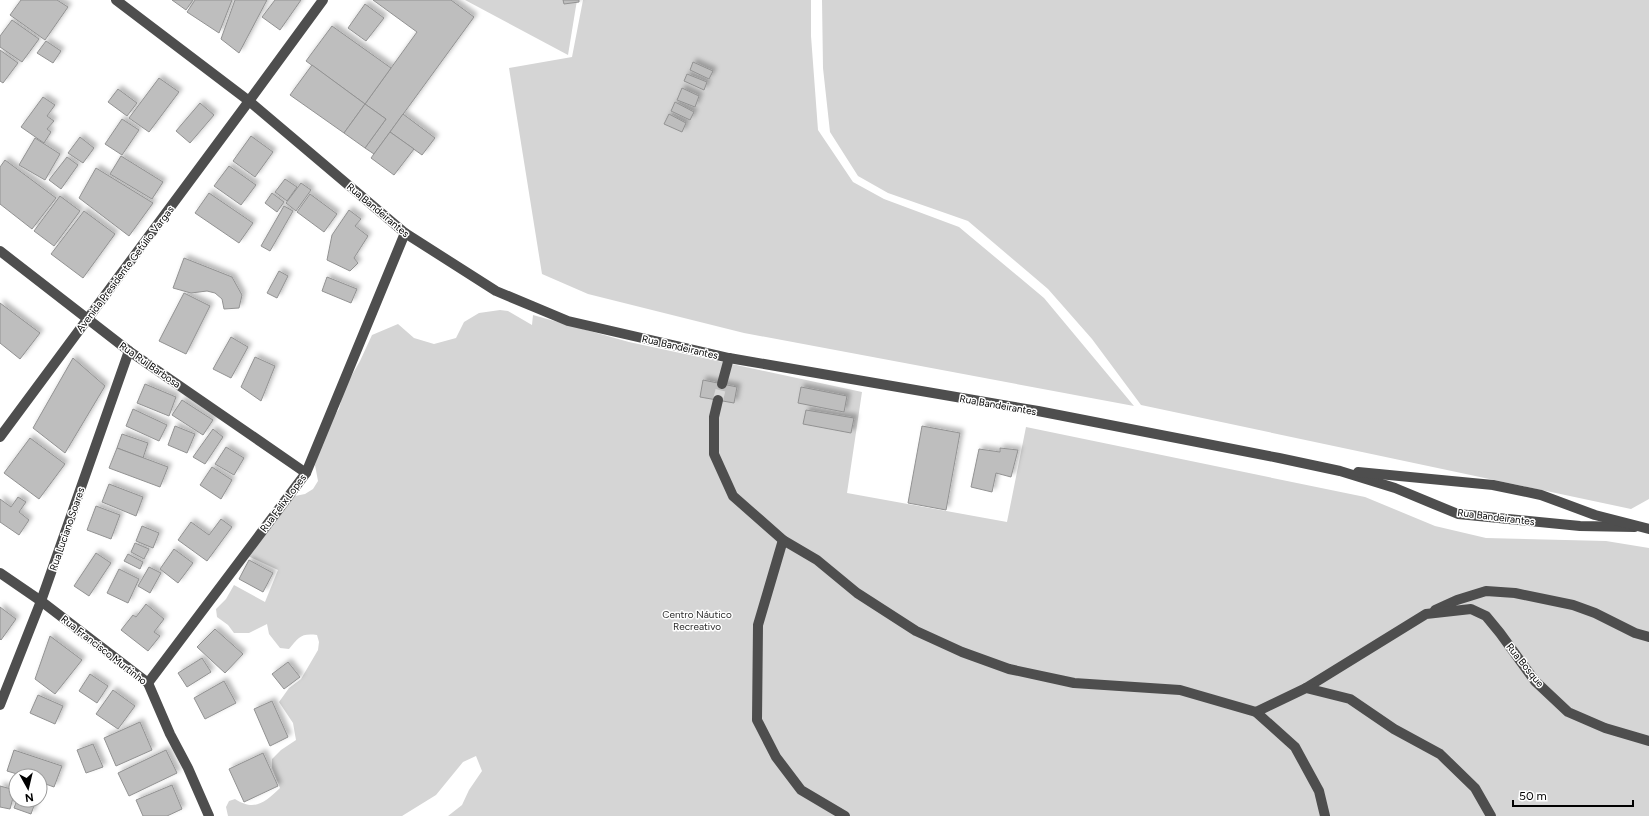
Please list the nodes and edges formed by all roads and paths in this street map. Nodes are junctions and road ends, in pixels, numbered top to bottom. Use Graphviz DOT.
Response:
graph roads {
  1 [pos="116,0"];
  2 [pos="323,0"];
  3 [pos="250,101"];
  4 [pos="405,233"];
  5 [pos="0,251"];
  6 [pos="87,319"];
  7 [pos="130,352"];
  8 [pos="729,358"];
  9 [pos="722,384"];
  10 [pos="718,400"];
  11 [pos="0,436"];
  12 [pos="1340,471"];
  13 [pos="306,473"];
  14 [pos="1635,527"];
  15 [pos="1649,529"];
  16 [pos="783,540"];
  17 [pos="0,573"];
  18 [pos="41,601"];
  19 [pos="1426,614"];
  20 [pos="1649,637"];
  21 [pos="148,684"];
  22 [pos="1306,688"];
  23 [pos="0,705"];
  24 [pos="1256,712"];
  25 [pos="1649,741"];
  26 [pos="209,816"];
  27 [pos="845,816"];
  28 [pos="1325,816"];
  29 [pos="1491,816"];
  1 -- 3 [label="street, Rua Bandeirantes"];
  2 -- 3 [label="street, Avenida Presidente Getúlio Vargas"];
  3 -- 4 [label="street, Rua Bandeirantes"];
  3 -- 6 [label="street, Avenida Presidente Getúlio Vargas"];
  4 -- 8 [label="street, Rua Bandeirantes"];
  4 -- 13 [label="street, Rua Felix Lopes"];
  5 -- 6 [label="street, Rua Rui Barbosa"];
  6 -- 7 [label="street, Rua Rui Barbosa"];
  6 -- 11 [label="street, Avenida Presidente Getúlio Vargas"];
  7 -- 13 [label="street, Rua Rui Barbosa"];
  7 -- 18 [label="street, Rua Luciano Soares"];
  8 -- 9 [label="street"];
  8 -- 12 [label="street, Rua Bandeirantes"];
  10 -- 16 [label="street"];
  12 -- 14 [label="street, Rua Bandeirantes"];
  12 -- 14 [label="street, Rua Bandeirantes"];
  13 -- 21 [label="street, Rua Felix Lopes"];
  14 -- 15 [label="street, Rua Bandeirantes"];
  16 -- 24 [label="street"];
  16 -- 27 [label="street"];
  17 -- 18 [label="street, Rua Francisco Murtinho"];
  18 -- 21 [label="street, Rua Francisco Murtinho"];
  18 -- 23 [label="street, Rua Luciano Soares"];
  19 -- 20 [label="street, Rua Bosque"];
  19 -- 22 [label="street, Rua Bosque"];
  19 -- 25 [label="street, Rua Bosque"];
  21 -- 26 [label="street, Rua Francisco Murtinho"];
  22 -- 24 [label="street, Rua Bosque"];
  22 -- 29 [label="street"];
  24 -- 28 [label="street"];
}
